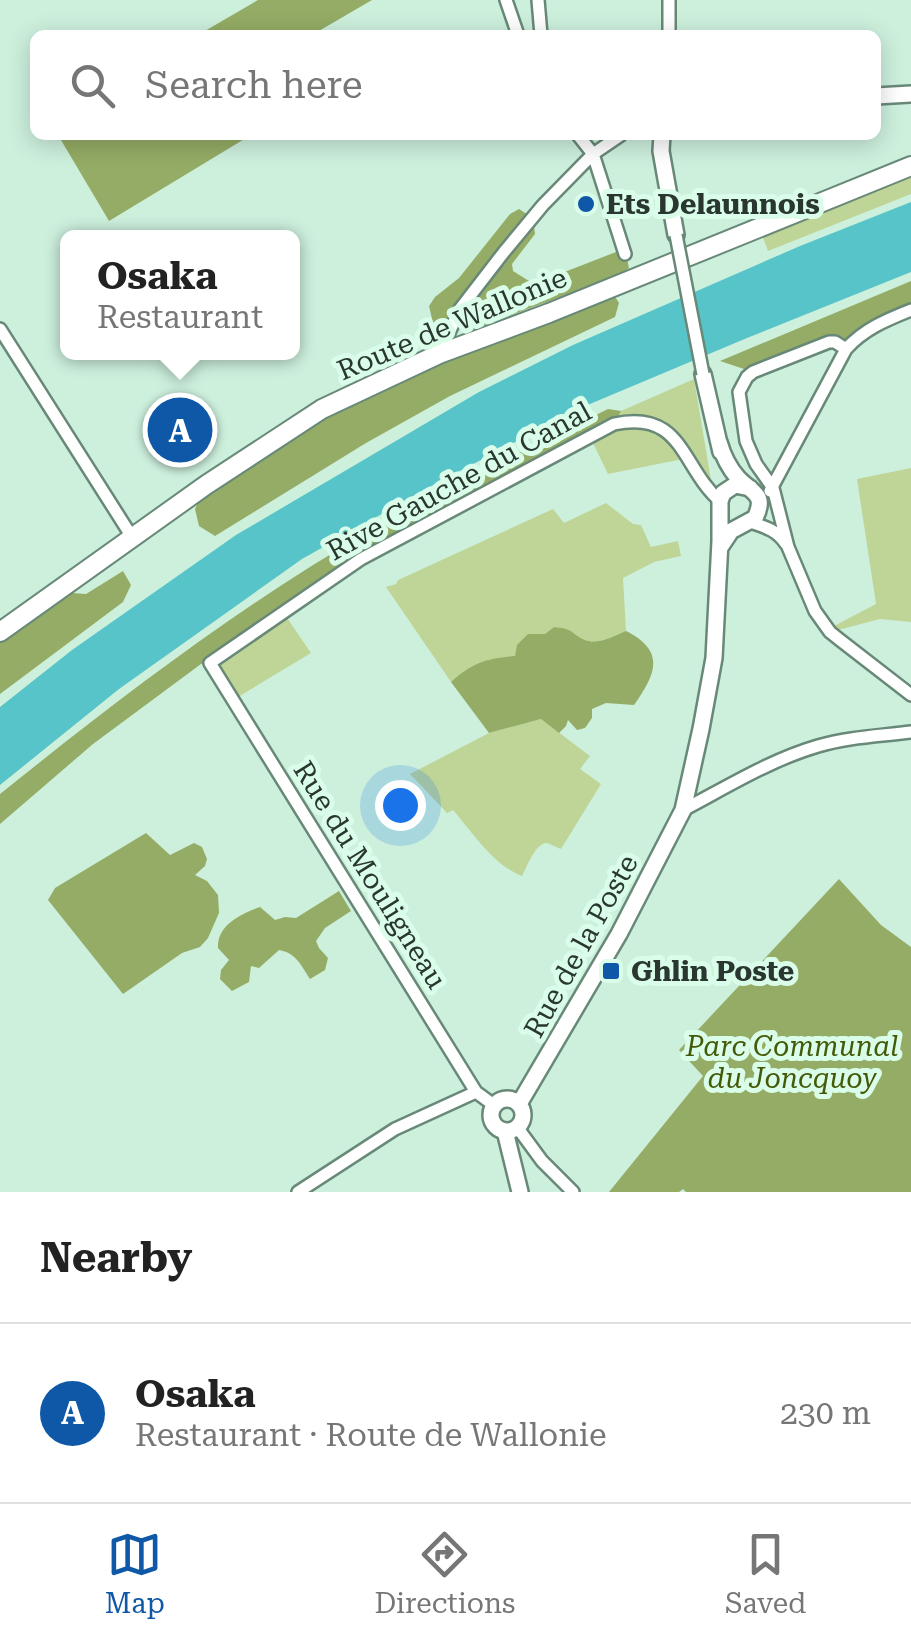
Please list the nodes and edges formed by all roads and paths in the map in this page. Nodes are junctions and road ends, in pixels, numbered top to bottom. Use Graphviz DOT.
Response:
graph roads {
  1 [pos="506,0"];
  2 [pos="538,0"];
  3 [pos="669,0"];
  4 [pos="516,30"];
  5 [pos="541,30"];
  6 [pos="669,30"];
  7 [pos="911,94"];
  8 [pos="881,96"];
  9 [pos="582,140"];
  10 [pos="614,140"];
  11 [pos="662,140"];
  12 [pos="593,154"];
  13 [pos="911,166"];
  14 [pos="676,235"];
  15 [pos="626,254"];
  16 [pos="911,310"];
  17 [pos="0,329"];
  18 [pos="846,348"];
  19 [pos="439,354"];
  20 [pos="703,374"];
  21 [pos="719,442"];
  22 [pos="773,488"];
  23 [pos="755,494"];
  24 [pos="722,501"];
  25 [pos="747,523"];
  26 [pos="132,537"];
  27 [pos="720,547"];
  28 [pos="788,548"];
  29 [pos="0,632"];
  30 [pos="210,663"];
  31 [pos="911,695"];
  32 [pos="911,732"];
  33 [pos="683,810"];
  34 [pos="476,1092"];
  35 [pos="519,1104"];
  36 [pos="495,1106"];
  37 [pos="511,1129"];
  38 [pos="298,1192"];
  39 [pos="520,1192"];
  40 [pos="572,1192"];
  1 -- 4 [label="street"];
  2 -- 5 [label="street"];
  3 -- 6 [label="street"];
  7 -- 8 [label="street"];
  9 -- 12 [label="street"];
  10 -- 12 [label="street"];
  11 -- 14 [label="street"];
  12 -- 15 [label="street"];
  12 -- 19 [label="street"];
  13 -- 19 [label="main road, Route de Wallonie"];
  14 -- 20 [label="street, bridge"];
  16 -- 18 [label="street"];
  17 -- 26 [label="street"];
  18 -- 22 [label="street"];
  18 -- 22 [label="street"];
  19 -- 26 [label="main road, Route de Wallonie"];
  20 -- 21 [label="street"];
  21 -- 23 [label="street"];
  21 -- 24 [label="street, Rue de la Poste"];
  22 -- 23 [label="street"];
  22 -- 28 [label="street"];
  23 -- 24 [label="street"];
  23 -- 25 [label="street"];
  24 -- 25 [label="street"];
  24 -- 27 [label="street, Rue de la Poste"];
  24 -- 30 [label="street, Rive Gauche du Canal"];
  25 -- 27 [label="street"];
  25 -- 28 [label="street"];
  26 -- 29 [label="main road, Route de Wallonie"];
  27 -- 33 [label="street, Rue de la Poste"];
  28 -- 31 [label="street"];
  30 -- 34 [label="street, Rue du Mouligneau"];
  32 -- 33 [label="street"];
  33 -- 35 [label="street, Rue de la Poste"];
  34 -- 36 [label="street, Rue du Mouligneau"];
  34 -- 38 [label="street"];
  35 -- 36 [label="street"];
  35 -- 37 [label="street"];
  36 -- 37 [label="street"];
  37 -- 39 [label="street"];
  37 -- 40 [label="street"];
}
